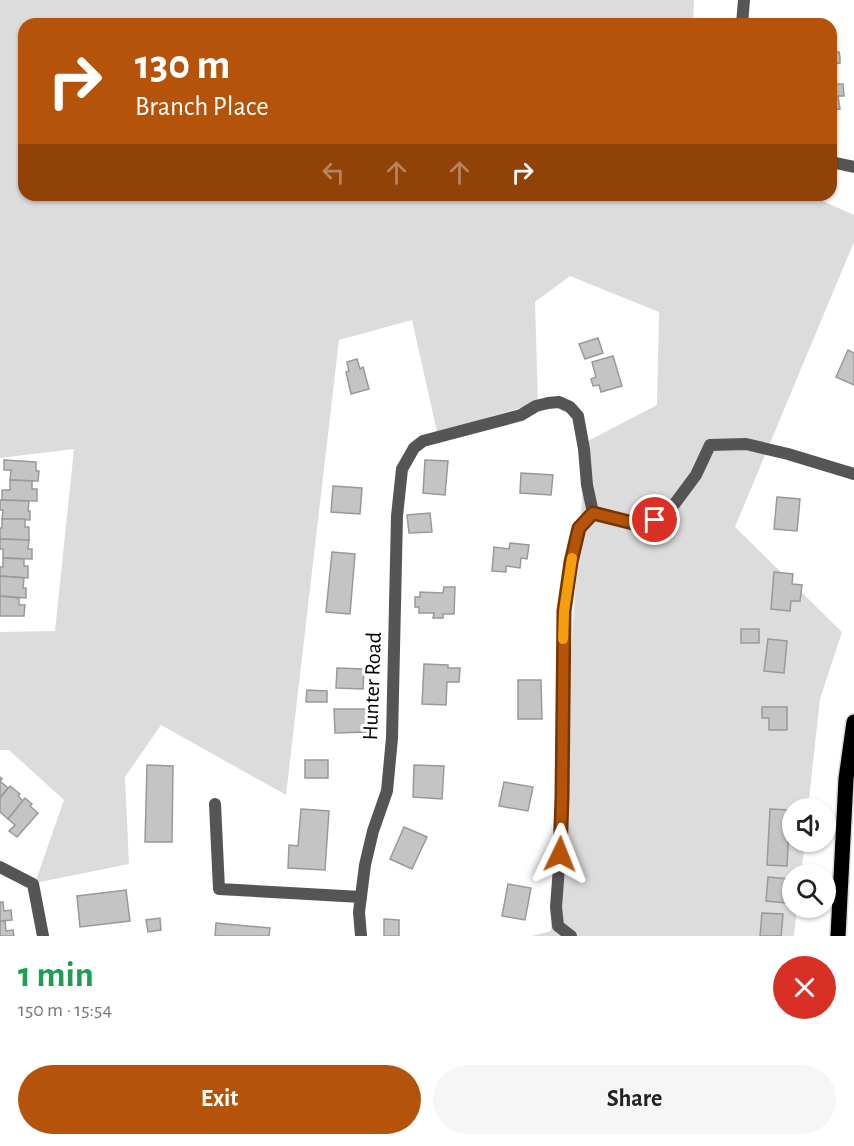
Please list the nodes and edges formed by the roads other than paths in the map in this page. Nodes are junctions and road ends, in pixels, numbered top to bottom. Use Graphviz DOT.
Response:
graph roads {
  1 [pos="744,0"];
  2 [pos="742,18"];
  3 [pos="837,163"];
  4 [pos="854,167"];
  5 [pos="854,474"];
  6 [pos="593,513"];
  7 [pos="854,722"];
  8 [pos="215,804"];
  9 [pos="0,867"];
  10 [pos="361,897"];
  11 [pos="43,936"];
  12 [pos="361,936"];
  13 [pos="571,936"];
  14 [pos="838,936"];
  1 -- 2 [label="street"];
  3 -- 4 [label="street"];
  5 -- 6 [label="street"];
  6 -- 10 [label="street, Hunter Road"];
  6 -- 13 [label="street"];
  7 -- 14 [label="main road"];
  8 -- 10 [label="street"];
  9 -- 11 [label="street"];
  10 -- 12 [label="street, Hunter Road"];
}
